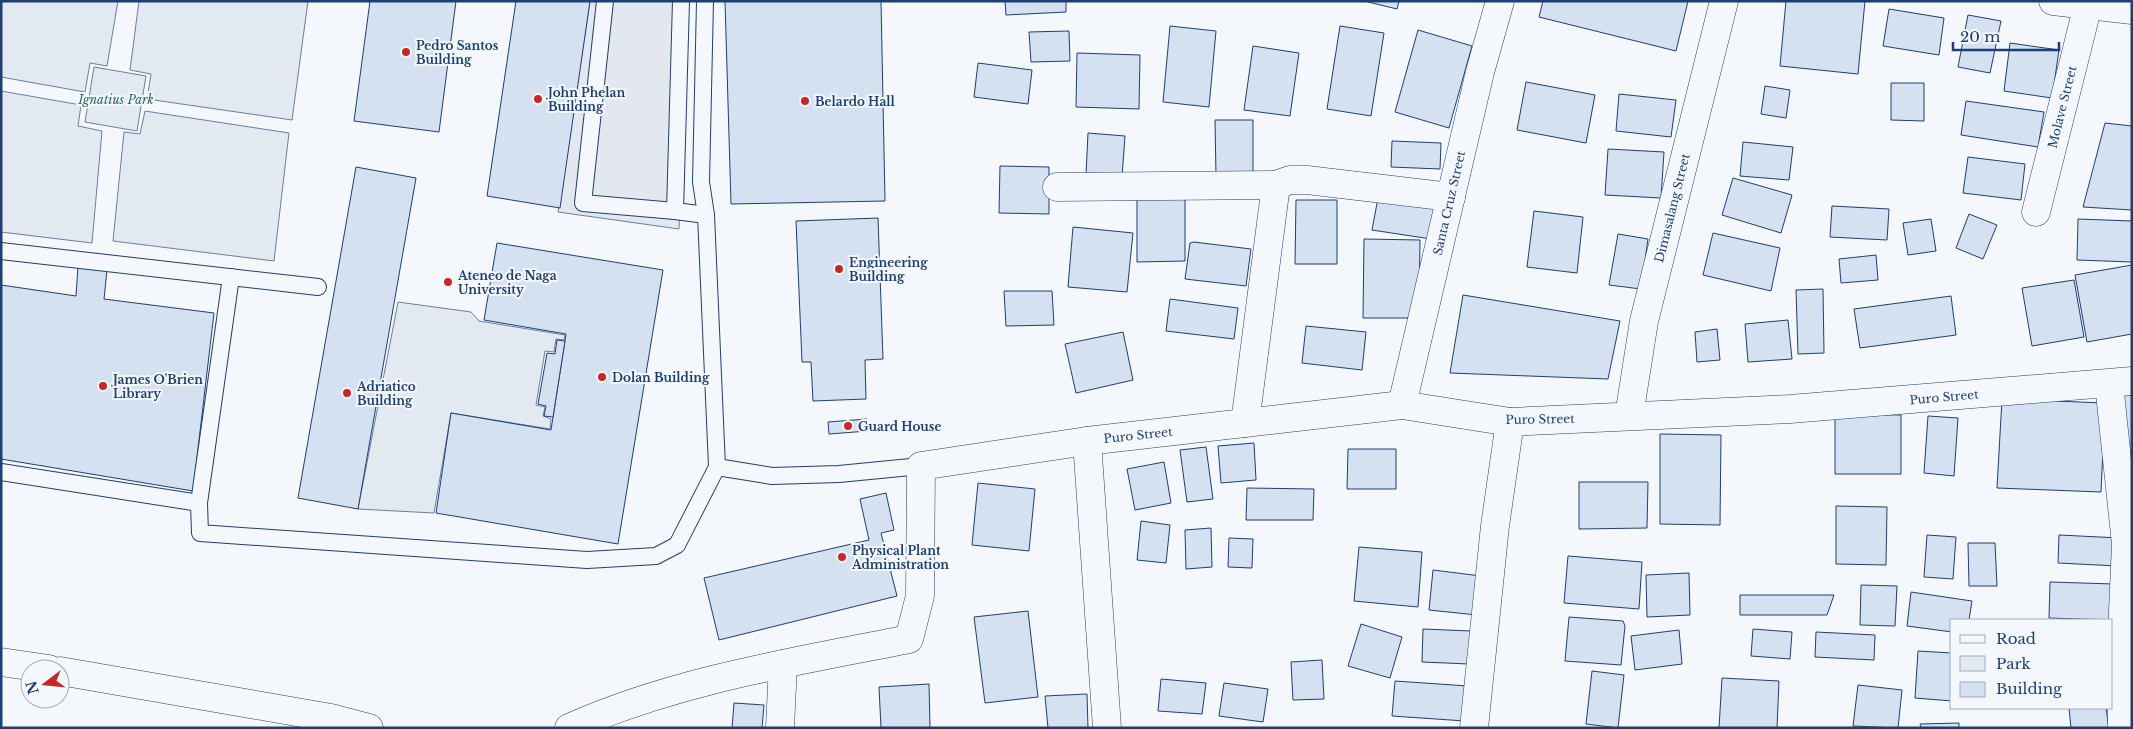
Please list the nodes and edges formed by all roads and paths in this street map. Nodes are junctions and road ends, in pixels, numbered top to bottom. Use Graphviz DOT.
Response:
graph roads {
  1 [pos="605,1"];
  2 [pos="681,1"];
  3 [pos="705,1"];
  4 [pos="1500,1"];
  5 [pos="1724,1"];
  6 [pos="2052,1"];
  7 [pos="2088,4"];
  8 [pos="2132,10"];
  9 [pos="1276,185"];
  10 [pos="1057,186"];
  11 [pos="1450,197"];
  12 [pos="675,212"];
  13 [pos="2036,212"];
  14 [pos="706,215"];
  15 [pos="1,251"];
  16 [pos="231,277"];
  17 [pos="318,287"];
  18 [pos="2120,382"];
  19 [pos="1402,405"];
  20 [pos="1629,416"];
  21 [pos="1510,422"];
  22 [pos="1245,423"];
  23 [pos="1087,441"];
  24 [pos="921,466"];
  25 [pos="718,467"];
  26 [pos="1,472"];
  27 [pos="199,504"];
  28 [pos="1,662"];
  29 [pos="783,664"];
  30 [pos="20,665"];
  31 [pos="70,673"];
  32 [pos="370,728"];
  33 [pos="569,728"];
  34 [pos="780,728"];
  35 [pos="1107,728"];
  36 [pos="1474,728"];
  37 [pos="2122,728"];
  1 -- 12 [label="lane"];
  2 -- 12 [label="lane"];
  3 -- 14 [label="lane"];
  4 -- 11 [label="street, Santa Cruz Street"];
  5 -- 20 [label="street, Dimasalang Street"];
  6 -- 7 [label="street"];
  7 -- 8 [label="street"];
  7 -- 13 [label="street, Molave Street"];
  9 -- 10 [label="street"];
  9 -- 11 [label="street"];
  9 -- 22 [label="street"];
  11 -- 19 [label="street, Santa Cruz Street"];
  12 -- 14 [label="lane"];
  14 -- 25 [label="lane"];
  15 -- 16 [label="lane"];
  16 -- 17 [label="lane"];
  16 -- 27 [label="lane"];
  18 -- 20 [label="street, Puro Street"];
  18 -- 37 [label="street"];
  19 -- 21 [label="street, Puro Street"];
  19 -- 22 [label="street, Puro Street"];
  20 -- 21 [label="street, Puro Street"];
  21 -- 36 [label="street"];
  22 -- 23 [label="street, Puro Street"];
  23 -- 24 [label="street, Puro Street"];
  23 -- 35 [label="street"];
  24 -- 25 [label="lane"];
  24 -- 29 [label="street"];
  25 -- 27 [label="lane"];
  26 -- 27 [label="lane"];
  28 -- 30 [label="street"];
  29 -- 33 [label="street"];
  29 -- 34 [label="street"];
  31 -- 32 [label="street"];
}
